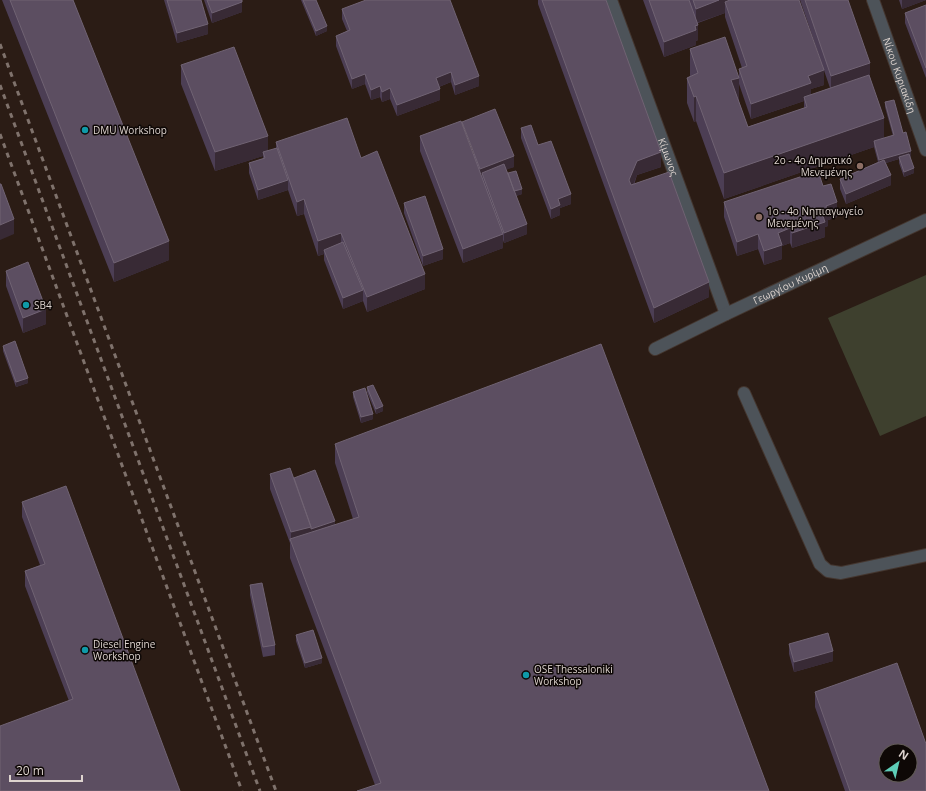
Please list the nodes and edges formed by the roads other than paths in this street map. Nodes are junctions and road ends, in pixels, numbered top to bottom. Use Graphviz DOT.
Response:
graph roads {
  1 [pos="611,0"];
  2 [pos="873,0"];
  3 [pos="926,150"];
  4 [pos="926,220"];
  5 [pos="726,314"];
  6 [pos="654,349"];
  7 [pos="744,393"];
  8 [pos="926,555"];
  1 -- 5 [label="street, Κίμωνος"];
  2 -- 3 [label="street, Νίκου Κυριακίδη"];
  4 -- 5 [label="street, Γεωργίου Κυρίμη"];
  5 -- 6 [label="street, Γεωργίου Κυρίμη"];
  7 -- 8 [label="street"];
}
